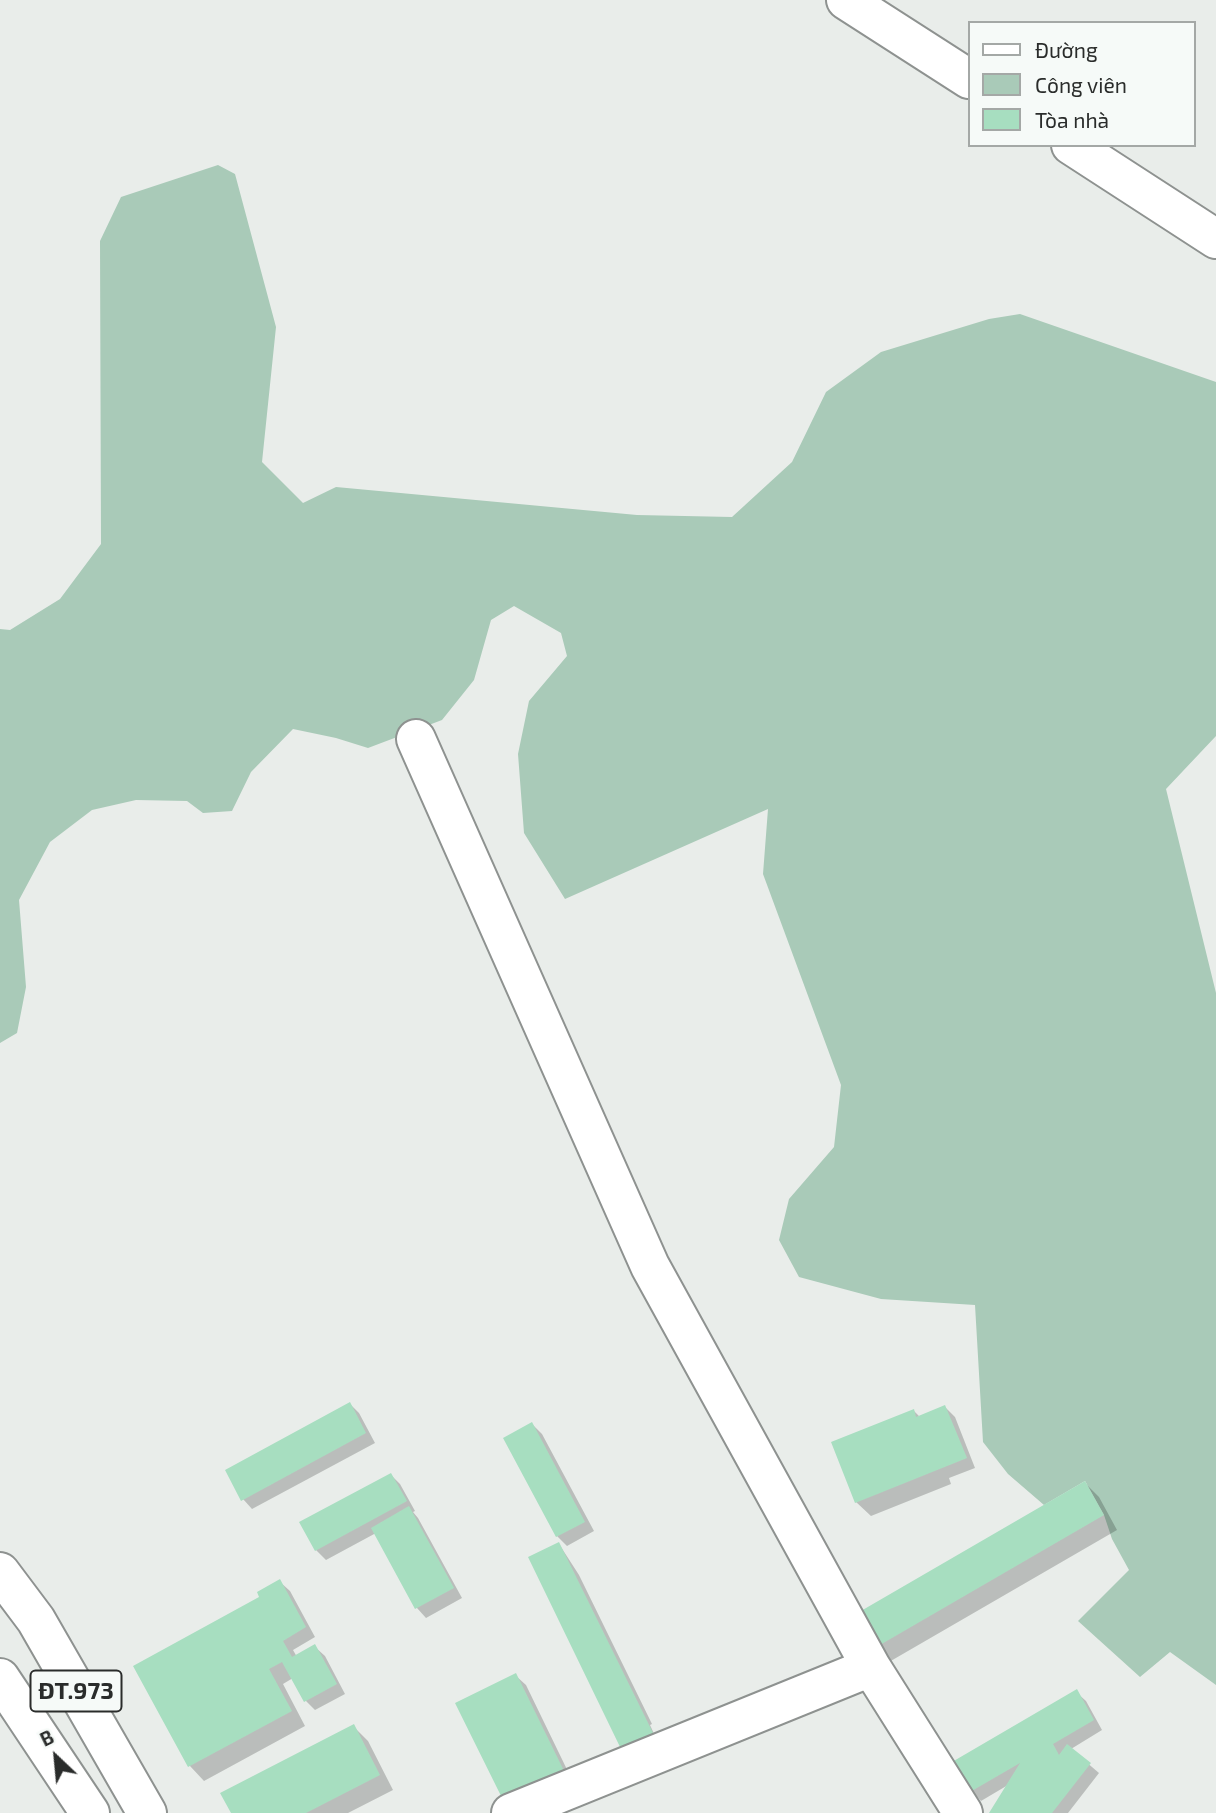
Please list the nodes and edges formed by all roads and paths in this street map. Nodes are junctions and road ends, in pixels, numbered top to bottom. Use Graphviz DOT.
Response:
graph roads {
  1 [pos="846,0"];
  2 [pos="968,78"];
  3 [pos="1074,147"];
  4 [pos="1216,239"];
  5 [pos="416,740"];
  6 [pos="0,1572"];
  7 [pos="871,1667"];
  8 [pos="0,1678"];
  9 [pos="90,1813"];
  10 [pos="147,1813"];
  11 [pos="511,1813"];
  12 [pos="963,1813"];
  1 -- 2 [label="street"];
  3 -- 4 [label="street"];
  5 -- 7 [label="street"];
  6 -- 10 [label="street, ĐT.973"];
  7 -- 11 [label="street"];
  7 -- 12 [label="street"];
  8 -- 9 [label="street, ĐT.973"];
}
